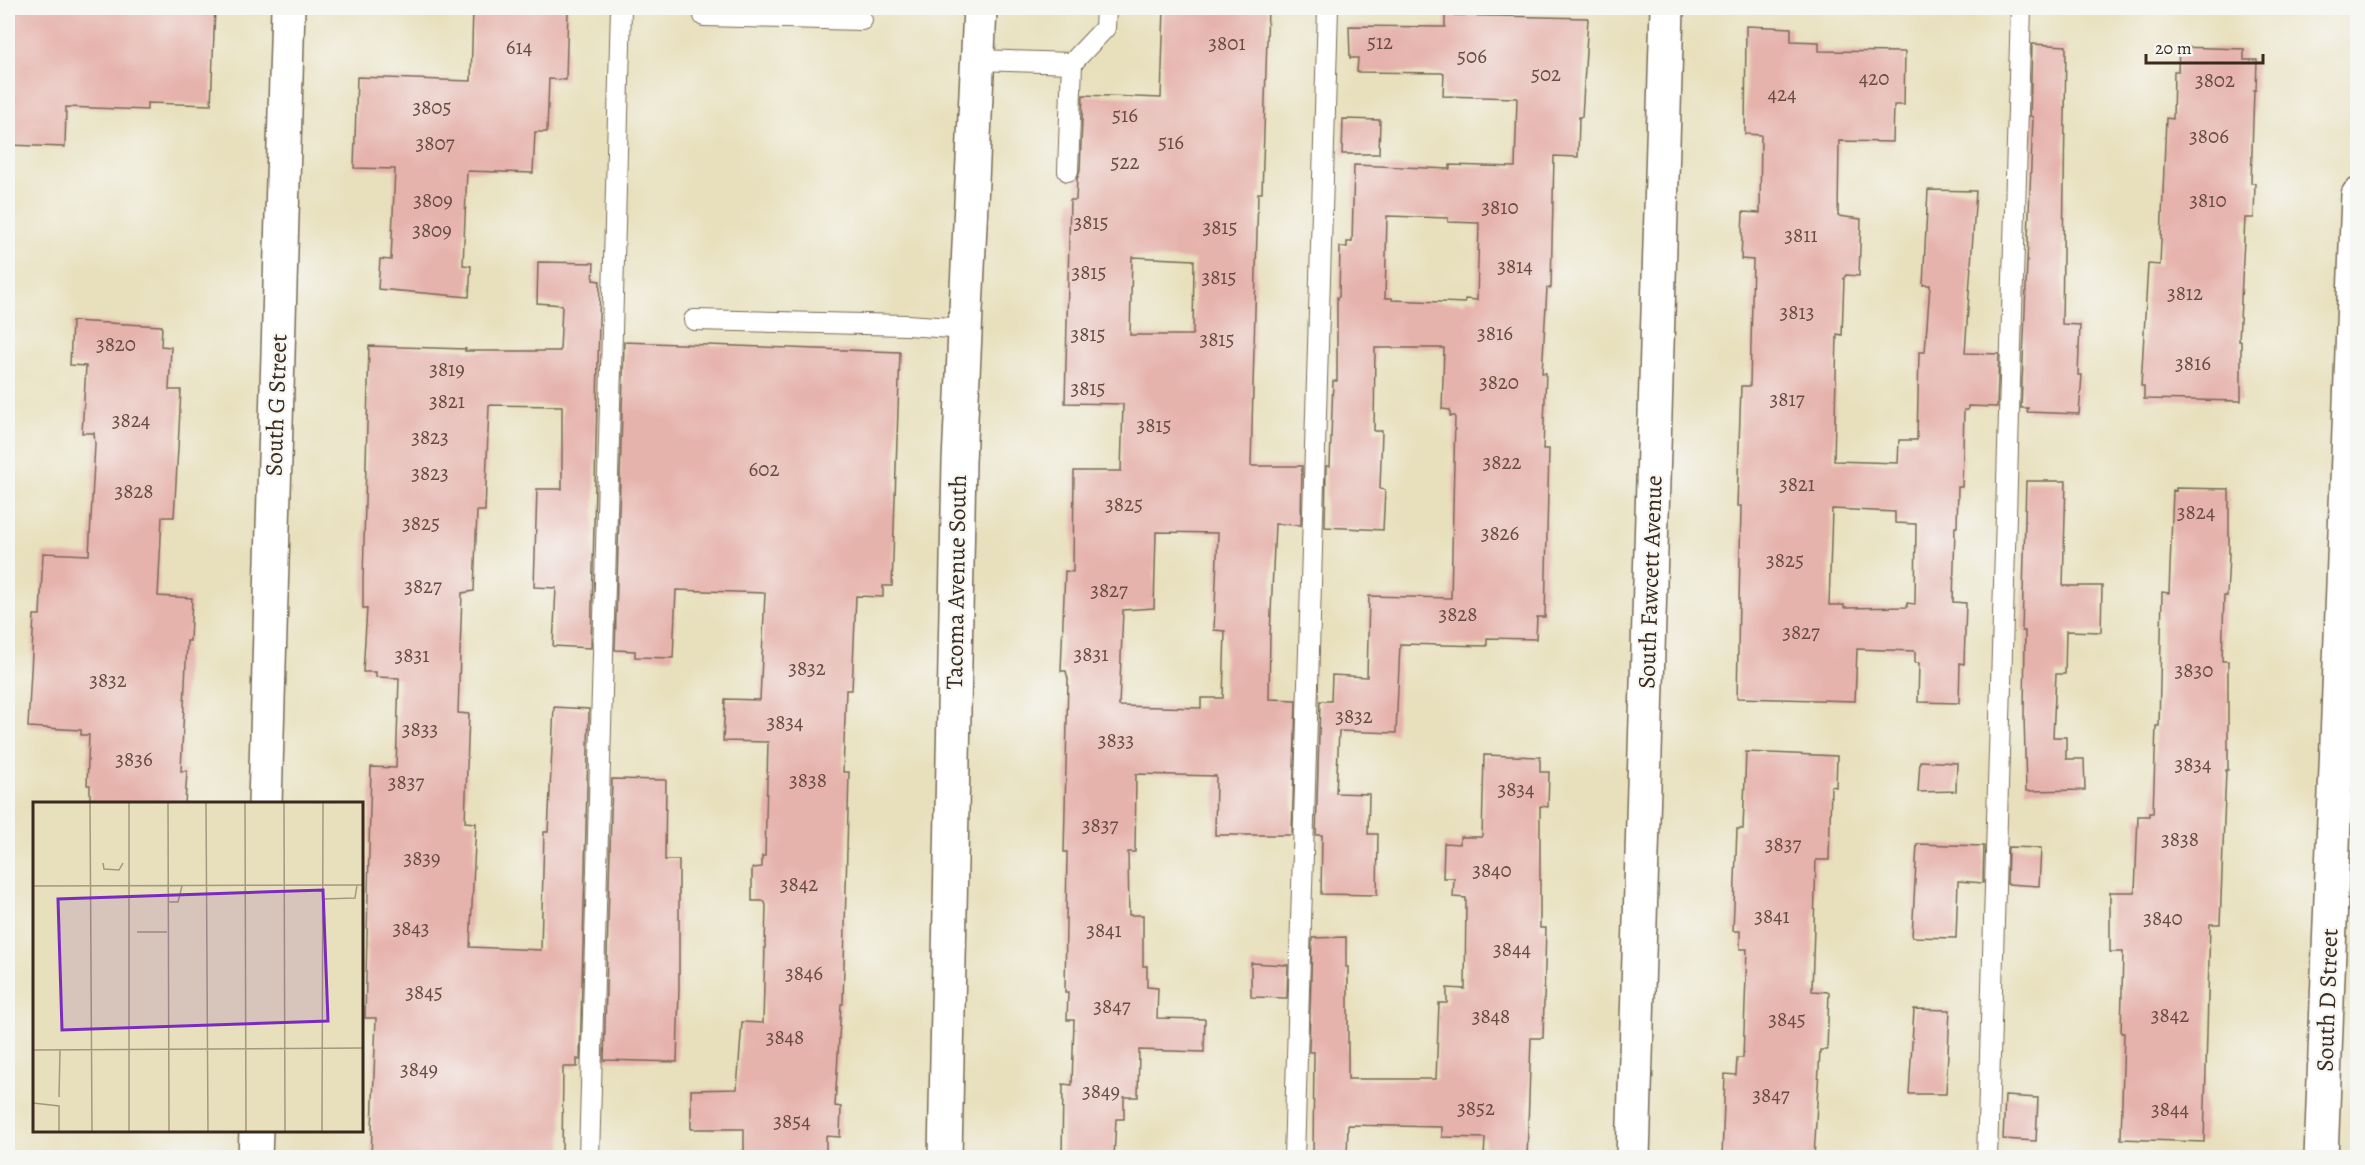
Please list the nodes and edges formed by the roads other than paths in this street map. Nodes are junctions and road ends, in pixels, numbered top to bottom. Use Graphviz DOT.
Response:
graph roads {
  1 [pos="288,8"];
  2 [pos="621,8"];
  3 [pos="980,8"];
  4 [pos="1106,8"];
  5 [pos="1328,8"];
  6 [pos="1667,8"];
  7 [pos="2021,8"];
  8 [pos="704,16"];
  9 [pos="862,20"];
  10 [pos="977,60"];
  11 [pos="1072,63"];
  12 [pos="1068,171"];
  13 [pos="2358,195"];
  14 [pos="694,320"];
  15 [pos="966,329"];
  16 [pos="265,802"];
  17 [pos="256,1132"];
  18 [pos="255,1158"];
  19 [pos="589,1158"];
  20 [pos="945,1158"];
  21 [pos="1294,1158"];
  22 [pos="1633,1158"];
  23 [pos="1987,1158"];
  24 [pos="2321,1158"];
  1 -- 16 [label="street, South G Street"];
  2 -- 19 [label="lane"];
  3 -- 10 [label="street, Tacoma Avenue South"];
  4 -- 11 [label="lane"];
  5 -- 21 [label="lane"];
  6 -- 22 [label="street, South Fawcett Avenue"];
  7 -- 23 [label="lane"];
  8 -- 9 [label="lane"];
  10 -- 11 [label="lane"];
  10 -- 15 [label="street, Tacoma Avenue South"];
  11 -- 12 [label="lane"];
  13 -- 24 [label="street, South D Street"];
  14 -- 15 [label="lane"];
  15 -- 20 [label="street, Tacoma Avenue South"];
  17 -- 18 [label="street"];
}
